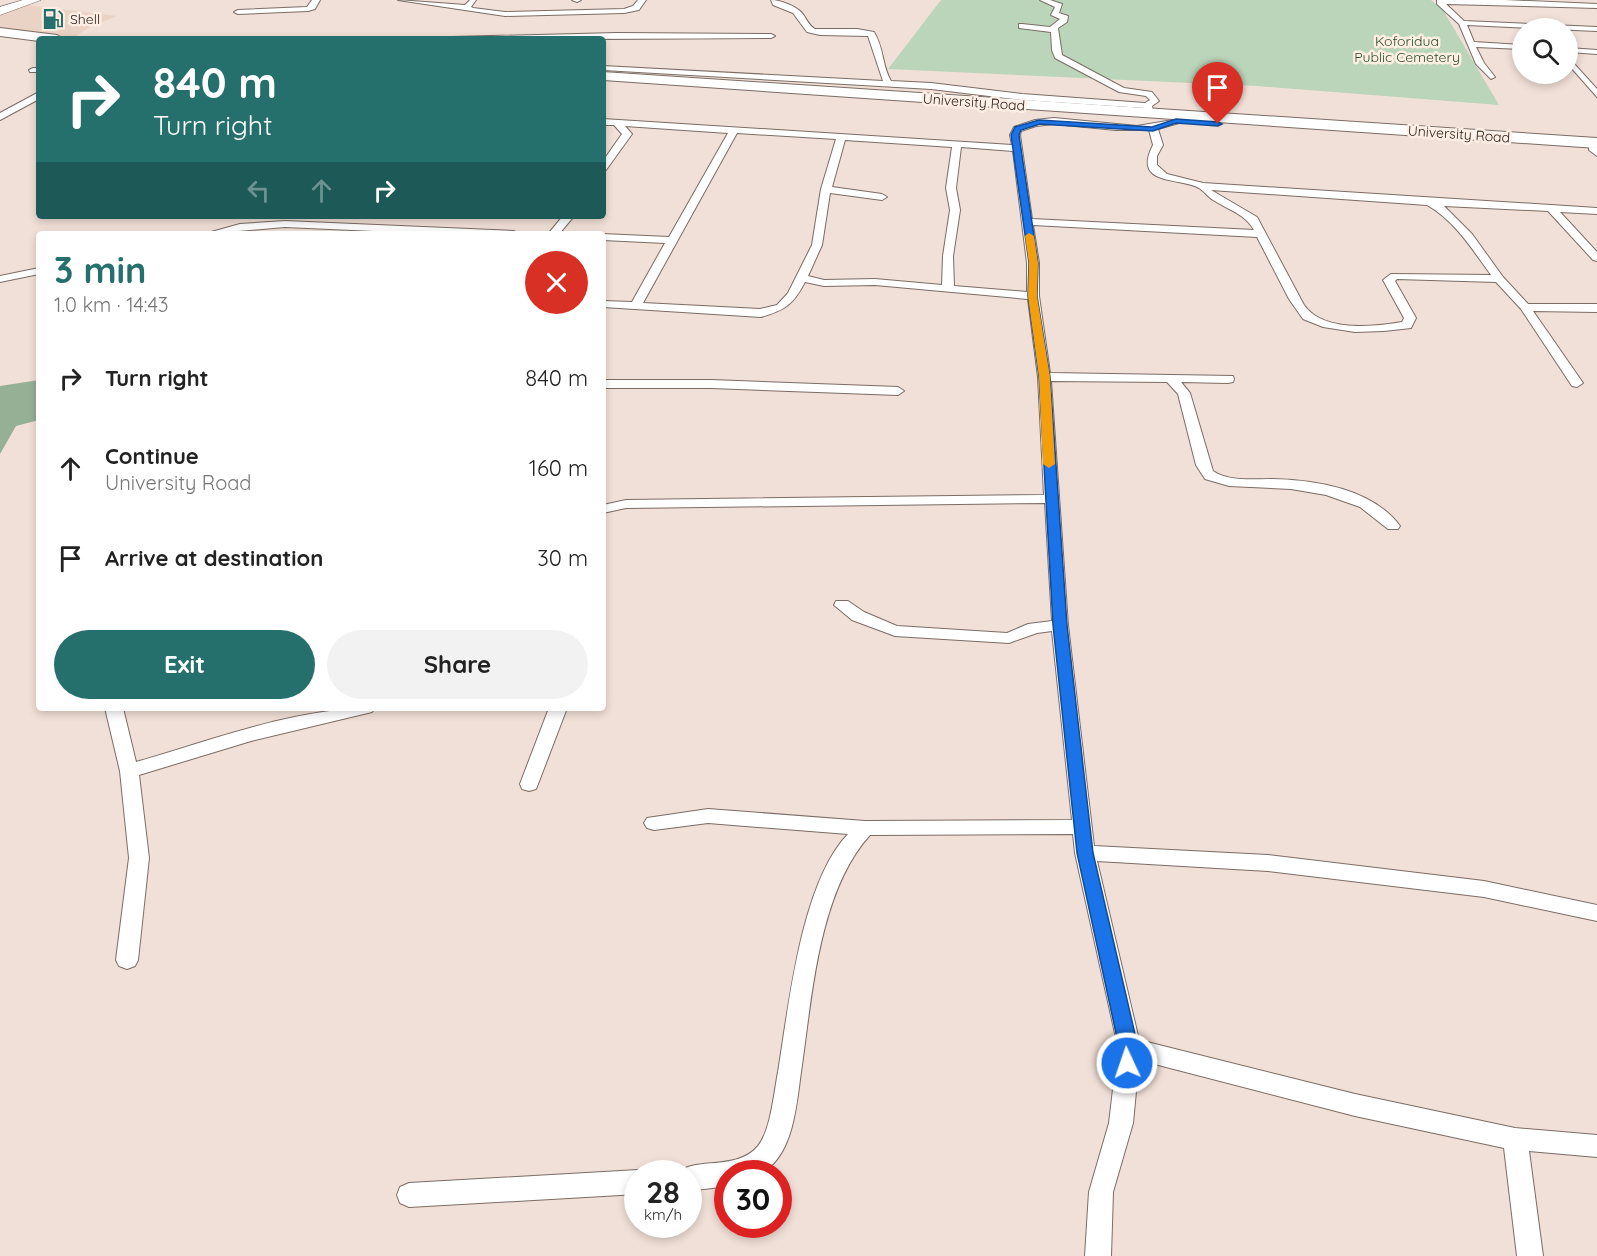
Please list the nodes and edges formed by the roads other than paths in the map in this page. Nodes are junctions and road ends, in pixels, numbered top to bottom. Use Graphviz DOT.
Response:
graph roads {
  1 [pos="24,0"];
  2 [pos="34,0"];
  3 [pos="316,0"];
  4 [pos="402,0"];
  5 [pos="475,0"];
  6 [pos="642,0"];
  7 [pos="775,0"];
  8 [pos="1044,0"];
  9 [pos="1486,0"];
  10 [pos="1563,0"];
  11 [pos="1578,5"];
  12 [pos="1597,6"];
  13 [pos="467,7"];
  14 [pos="0,9"];
  15 [pos="238,12"];
  16 [pos="1462,23"];
  17 [pos="1022,26"];
  18 [pos="1053,29"];
  19 [pos="1597,29"];
  20 [pos="0,34"];
  21 [pos="576,36"];
  22 [pos="771,36"];
  23 [pos="36,37"];
  24 [pos="36,40"];
  25 [pos="1472,44"];
  26 [pos="1512,46"];
  27 [pos="1578,51"];
  28 [pos="1597,52"];
  29 [pos="606,68"];
  30 [pos="1578,71"];
  31 [pos="606,76"];
  32 [pos="1491,77"];
  33 [pos="606,82"];
  34 [pos="890,84"];
  35 [pos="1597,94"];
  36 [pos="36,97"];
  37 [pos="1152,116"];
  38 [pos="0,117"];
  39 [pos="1176,121"];
  40 [pos="611,123"];
  41 [pos="734,130"];
  42 [pos="841,138"];
  43 [pos="957,144"];
  44 [pos="1017,148"];
  45 [pos="1596,148"];
  46 [pos="606,163"];
  47 [pos="1203,186"];
  48 [pos="826,189"];
  49 [pos="882,196"];
  50 [pos="1430,202"];
  51 [pos="1550,208"];
  52 [pos="1597,211"];
  53 [pos="566,219"];
  54 [pos="1027,222"];
  55 [pos="222,231"];
  56 [pos="445,231"];
  57 [pos="556,231"];
  58 [pos="1260,234"];
  59 [pos="606,237"];
  60 [pos="671,240"];
  61 [pos="1597,258"];
  62 [pos="36,272"];
  63 [pos="802,278"];
  64 [pos="0,279"];
  65 [pos="1499,279"];
  66 [pos="948,290"];
  67 [pos="1033,296"];
  68 [pos="606,304"];
  69 [pos="635,306"];
  70 [pos="1525,307"];
  71 [pos="1597,308"];
  72 [pos="1044,377"];
  73 [pos="1172,380"];
  74 [pos="1228,380"];
  75 [pos="1577,383"];
  76 [pos="606,384"];
  77 [pos="898,391"];
  78 [pos="1051,499"];
  79 [pos="606,508"];
  80 [pos="1393,526"];
  81 [pos="842,605"];
  82 [pos="1060,625"];
  83 [pos="115,711"];
  84 [pos="353,711"];
  85 [pos="557,711"];
  86 [pos="129,771"];
  87 [pos="529,784"];
  88 [pos="654,823"];
  89 [pos="1082,827"];
  90 [pos="865,828"];
  91 [pos="1085,853"];
  92 [pos="1597,913"];
  93 [pos="127,960"];
  94 [pos="1129,1047"];
  95 [pos="1515,1139"];
  96 [pos="1597,1146"];
  97 [pos="759,1160"];
  98 [pos="624,1183"];
  99 [pos="409,1195"];
  100 [pos="1098,1256"];
  101 [pos="1530,1256"];
  1 -- 14 [label="main road"];
  2 -- 14 [label="main road"];
  3 -- 15 [label="street"];
  4 -- 13 [label="street"];
  5 -- 13 [label="street"];
  6 -- 13 [label="street"];
  7 -- 34 [label="street"];
  8 -- 18 [label="street"];
  9 -- 11 [label="street"];
  9 -- 16 [label="street"];
  10 -- 11 [label="street"];
  11 -- 12 [label="street"];
  16 -- 19 [label="street"];
  16 -- 25 [label="street"];
  17 -- 18 [label="street"];
  18 -- 37 [label="street"];
  20 -- 23 [label="highway"];
  20 -- 24 [label="highway"];
  21 -- 22 [label="street"];
  25 -- 26 [label="street"];
  25 -- 32 [label="street"];
  27 -- 28 [label="street"];
  29 -- 34 [label="street"];
  30 -- 35 [label="street"];
  31 -- 37 [label="highway, University Road"];
  33 -- 39 [label="highway, University Road"];
  34 -- 37 [label="street"];
  36 -- 38 [label="street"];
  37 -- 39 [label="street"];
  37 -- 44 [label="street"];
  37 -- 45 [label="highway, University Road"];
  37 -- 47 [label="street"];
  39 -- 45 [label="highway, University Road"];
  40 -- 41 [label="street"];
  40 -- 46 [label="street"];
  41 -- 42 [label="street"];
  41 -- 60 [label="street"];
  42 -- 43 [label="street"];
  42 -- 48 [label="street"];
  43 -- 44 [label="street"];
  43 -- 66 [label="street"];
  44 -- 54 [label="street"];
  47 -- 50 [label="street"];
  47 -- 58 [label="street"];
  48 -- 49 [label="street"];
  48 -- 63 [label="street"];
  50 -- 51 [label="street"];
  50 -- 65 [label="street"];
  51 -- 52 [label="street"];
  51 -- 61 [label="street"];
  53 -- 57 [label="street"];
  54 -- 58 [label="street"];
  54 -- 67 [label="street"];
  55 -- 56 [label="street"];
  58 -- 65 [label="street"];
  59 -- 60 [label="street"];
  60 -- 69 [label="street"];
  62 -- 64 [label="street"];
  63 -- 66 [label="street"];
  63 -- 69 [label="street"];
  65 -- 70 [label="street"];
  66 -- 67 [label="street"];
  67 -- 72 [label="street"];
  68 -- 69 [label="street"];
  70 -- 71 [label="street"];
  70 -- 75 [label="street"];
  72 -- 73 [label="street"];
  72 -- 78 [label="street"];
  73 -- 74 [label="street"];
  73 -- 80 [label="street"];
  76 -- 77 [label="street"];
  78 -- 79 [label="street"];
  78 -- 82 [label="street"];
  81 -- 82 [label="street"];
  82 -- 89 [label="street"];
  83 -- 86 [label="street"];
  84 -- 86 [label="street"];
  85 -- 87 [label="street"];
  86 -- 93 [label="street"];
  88 -- 90 [label="street"];
  89 -- 90 [label="street"];
  89 -- 91 [label="street"];
  90 -- 97 [label="street"];
  91 -- 92 [label="street"];
  91 -- 94 [label="street"];
  94 -- 95 [label="street"];
  94 -- 100 [label="street"];
  95 -- 96 [label="street"];
  95 -- 101 [label="street"];
  98 -- 99 [label="street"];
}
